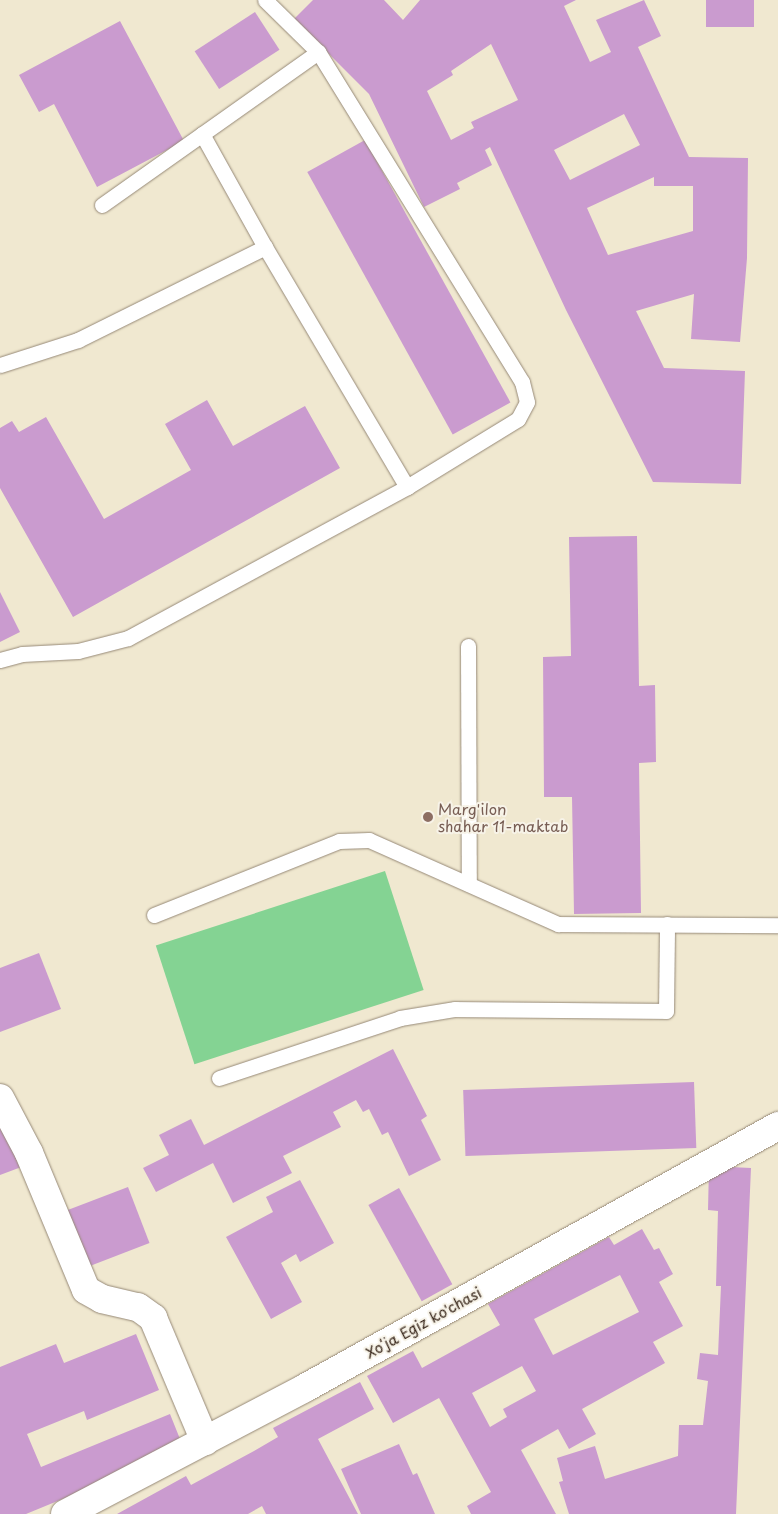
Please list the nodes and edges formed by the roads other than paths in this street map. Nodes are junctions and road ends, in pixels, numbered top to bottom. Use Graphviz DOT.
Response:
graph roads {
  1 [pos="264,0"];
  2 [pos="318,52"];
  3 [pos="202,134"];
  4 [pos="102,205"];
  5 [pos="265,247"];
  6 [pos="0,365"];
  7 [pos="407,487"];
  8 [pos="468,646"];
  9 [pos="0,660"];
  10 [pos="469,884"];
  11 [pos="154,916"];
  12 [pos="667,924"];
  13 [pos="778,925"];
  14 [pos="219,1078"];
  15 [pos="0,1098"];
  16 [pos="778,1126"];
  17 [pos="205,1441"];
  18 [pos="65,1514"];
  1 -- 2 [label="lane"];
  2 -- 3 [label="lane"];
  2 -- 7 [label="lane"];
  3 -- 4 [label="lane"];
  3 -- 5 [label="lane"];
  5 -- 6 [label="lane"];
  5 -- 7 [label="lane"];
  7 -- 9 [label="lane"];
  8 -- 10 [label="lane"];
  10 -- 11 [label="lane"];
  10 -- 12 [label="lane"];
  12 -- 13 [label="lane"];
  12 -- 14 [label="lane"];
  15 -- 17 [label="street"];
  16 -- 17 [label="street, Xoʻja Egiz ko'chasi"];
  17 -- 18 [label="street, Xoʻja Egiz ko'chasi"];
}
